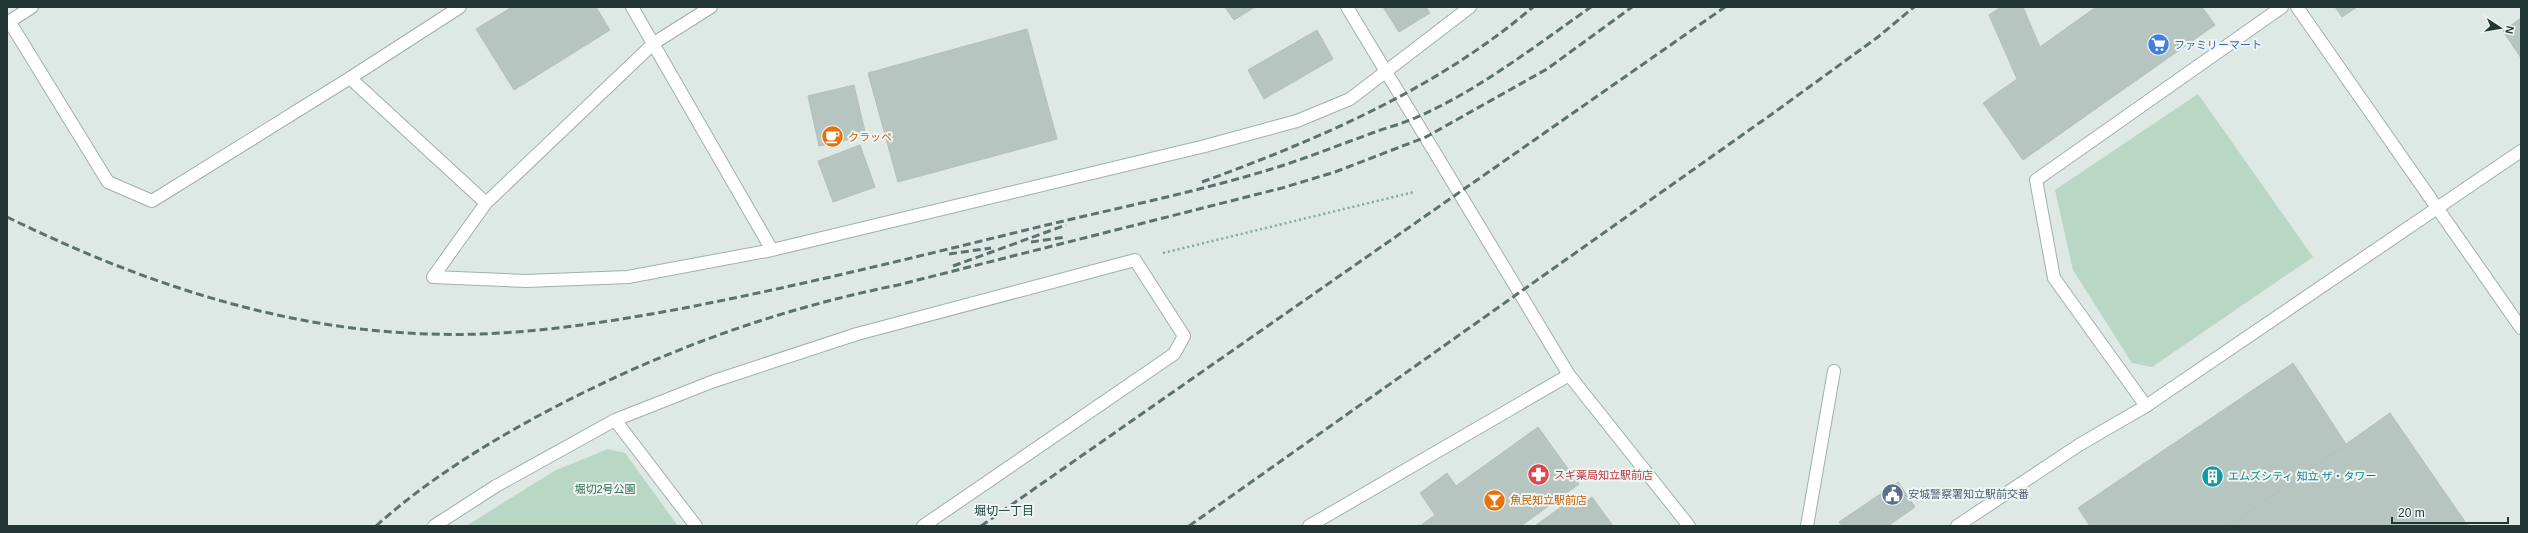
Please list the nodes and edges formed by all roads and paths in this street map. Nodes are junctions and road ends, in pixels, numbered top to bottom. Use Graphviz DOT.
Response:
graph roads {
  1 [pos="32,7"];
  2 [pos="460,7"];
  3 [pos="632,7"];
  4 [pos="711,7"];
  5 [pos="1347,7"];
  6 [pos="1470,7"];
  7 [pos="2282,7"];
  8 [pos="2297,7"];
  9 [pos="8,22"];
  10 [pos="654,43"];
  11 [pos="1386,71"];
  12 [pos="350,78"];
  13 [pos="2521,151"];
  14 [pos="1414,192"];
  15 [pos="486,203"];
  16 [pos="2436,209"];
  17 [pos="772,250"];
  18 [pos="1135,260"];
  19 [pos="2521,328"];
  20 [pos="1834,371"];
  21 [pos="1569,375"];
  22 [pos="2146,406"];
  23 [pos="615,420"];
  24 [pos="434,526"];
  25 [pos="696,526"];
  26 [pos="923,526"];
  27 [pos="1309,526"];
  28 [pos="1689,526"];
  29 [pos="1807,526"];
  30 [pos="1957,526"];
  1 -- 9 [label="street"];
  2 -- 12 [label="street"];
  3 -- 10 [label="street"];
  4 -- 10 [label="street"];
  5 -- 11 [label="street"];
  6 -- 11 [label="street"];
  7 -- 22 [label="street"];
  8 -- 16 [label="street"];
  9 -- 12 [label="street"];
  10 -- 15 [label="street"];
  10 -- 17 [label="street"];
  11 -- 17 [label="street"];
  11 -- 21 [label="street"];
  12 -- 15 [label="street"];
  13 -- 16 [label="street"];
  14 -- 18 [label="path"];
  15 -- 17 [label="street"];
  16 -- 19 [label="street"];
  16 -- 22 [label="street"];
  18 -- 23 [label="street"];
  18 -- 26 [label="street"];
  20 -- 29 [label="street"];
  21 -- 27 [label="street"];
  21 -- 28 [label="street"];
  22 -- 30 [label="street"];
  23 -- 24 [label="street"];
  23 -- 25 [label="street"];
}
